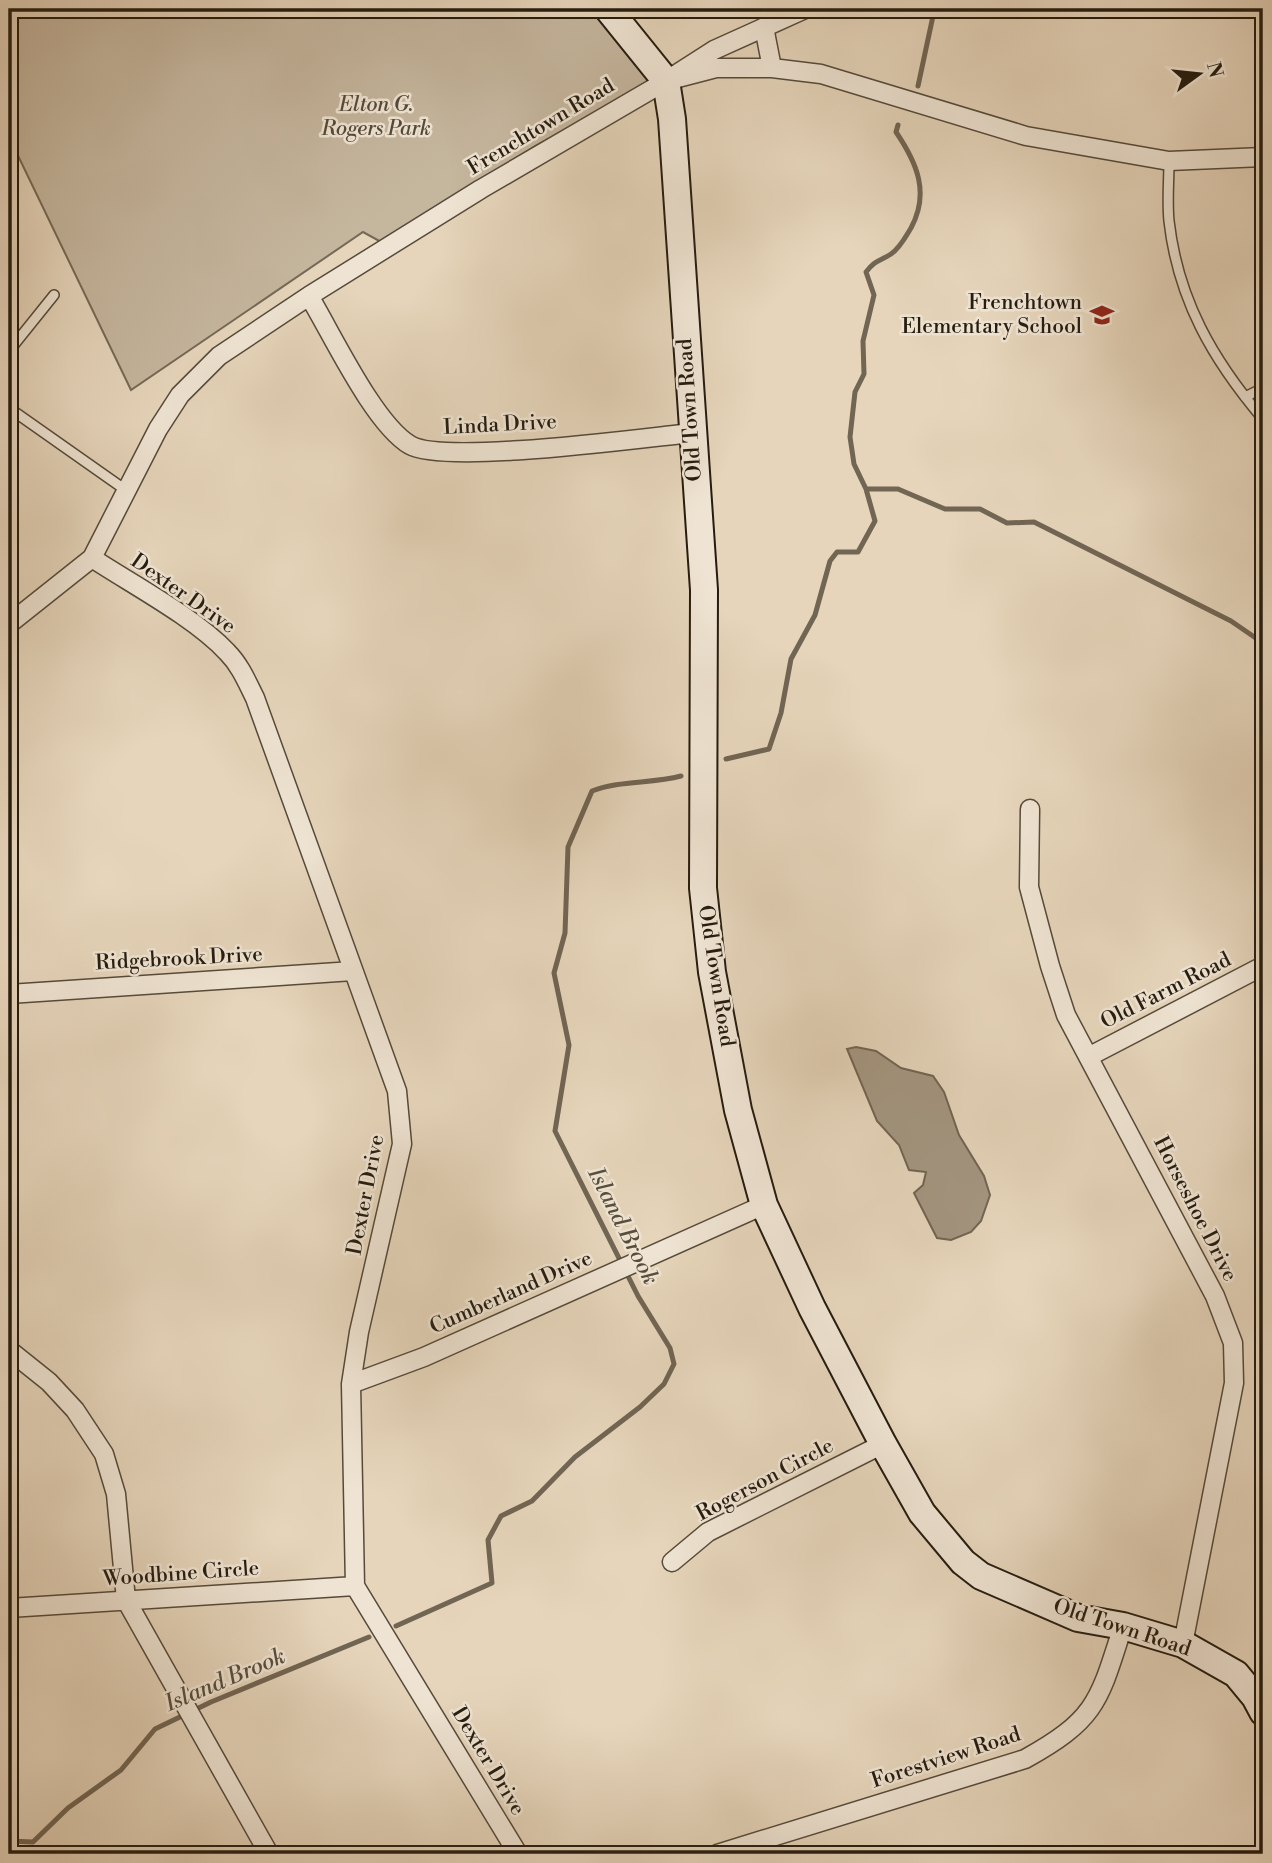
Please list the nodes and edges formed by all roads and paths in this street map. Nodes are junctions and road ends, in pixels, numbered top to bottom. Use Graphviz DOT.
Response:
graph roads {
  1 [pos="608,9"];
  2 [pos="805,9"];
  3 [pos="764,27"];
  4 [pos="772,68"];
  5 [pos="666,81"];
  6 [pos="1263,157"];
  7 [pos="1169,161"];
  8 [pos="54,295"];
  9 [pos="309,296"];
  10 [pos="9,327"];
  11 [pos="15,342"];
  12 [pos="9,351"];
  13 [pos="1263,388"];
  14 [pos="1245,397"];
  15 [pos="9,408"];
  16 [pos="1263,419"];
  17 [pos="691,433"];
  18 [pos="127,491"];
  19 [pos="92,558"];
  20 [pos="9,624"];
  21 [pos="1030,809"];
  22 [pos="1263,966"];
  23 [pos="353,971"];
  24 [pos="9,994"];
  25 [pos="1090,1056"];
  26 [pos="764,1205"];
  27 [pos="9,1350"];
  28 [pos="351,1384"];
  29 [pos="883,1444"];
  30 [pos="672,1562"];
  31 [pos="355,1586"];
  32 [pos="126,1600"];
  33 [pos="9,1608"];
  34 [pos="1123,1626"];
  35 [pos="1183,1644"];
  36 [pos="1263,1712"];
  37 [pos="269,1854"];
  38 [pos="518,1854"];
  39 [pos="717,1854"];
  1 -- 5 [label="main road, Old Town Road"];
  2 -- 3 [label="street"];
  3 -- 4 [label="street"];
  3 -- 5 [label="street"];
  4 -- 5 [label="street, Frenchtown Road"];
  4 -- 7 [label="street, Frenchtown Road"];
  5 -- 9 [label="street, Frenchtown Road"];
  5 -- 17 [label="main road, Old Town Road"];
  6 -- 7 [label="street, Frenchtown Road"];
  7 -- 14 [label="lane"];
  8 -- 11 [label="lane"];
  9 -- 17 [label="street, Linda Drive"];
  9 -- 18 [label="street, Frenchtown Road"];
  10 -- 11 [label="lane"];
  11 -- 12 [label="lane"];
  13 -- 14 [label="lane"];
  14 -- 16 [label="lane"];
  15 -- 18 [label="lane"];
  17 -- 26 [label="main road, Old Town Road"];
  18 -- 19 [label="street, Frenchtown Road"];
  19 -- 20 [label="street, Frenchtown Road"];
  19 -- 23 [label="street, Dexter Drive"];
  21 -- 25 [label="street, Horseshoe Drive"];
  22 -- 25 [label="street, Old Farm Road"];
  23 -- 24 [label="street, Ridgebrook Drive"];
  23 -- 28 [label="street, Dexter Drive"];
  25 -- 35 [label="street, Horseshoe Drive"];
  26 -- 28 [label="street, Cumberland Drive"];
  26 -- 29 [label="main road, Old Town Road"];
  27 -- 32 [label="street"];
  28 -- 31 [label="street, Dexter Drive"];
  29 -- 30 [label="street, Rogerson Circle"];
  29 -- 34 [label="main road, Old Town Road"];
  31 -- 32 [label="street, Woodbine Circle"];
  31 -- 38 [label="street, Dexter Drive"];
  32 -- 33 [label="street, Woodbine Circle"];
  32 -- 37 [label="street"];
  34 -- 35 [label="main road, Old Town Road"];
  34 -- 39 [label="street, Forestview Road"];
  35 -- 36 [label="main road, Old Town Road"];
}
